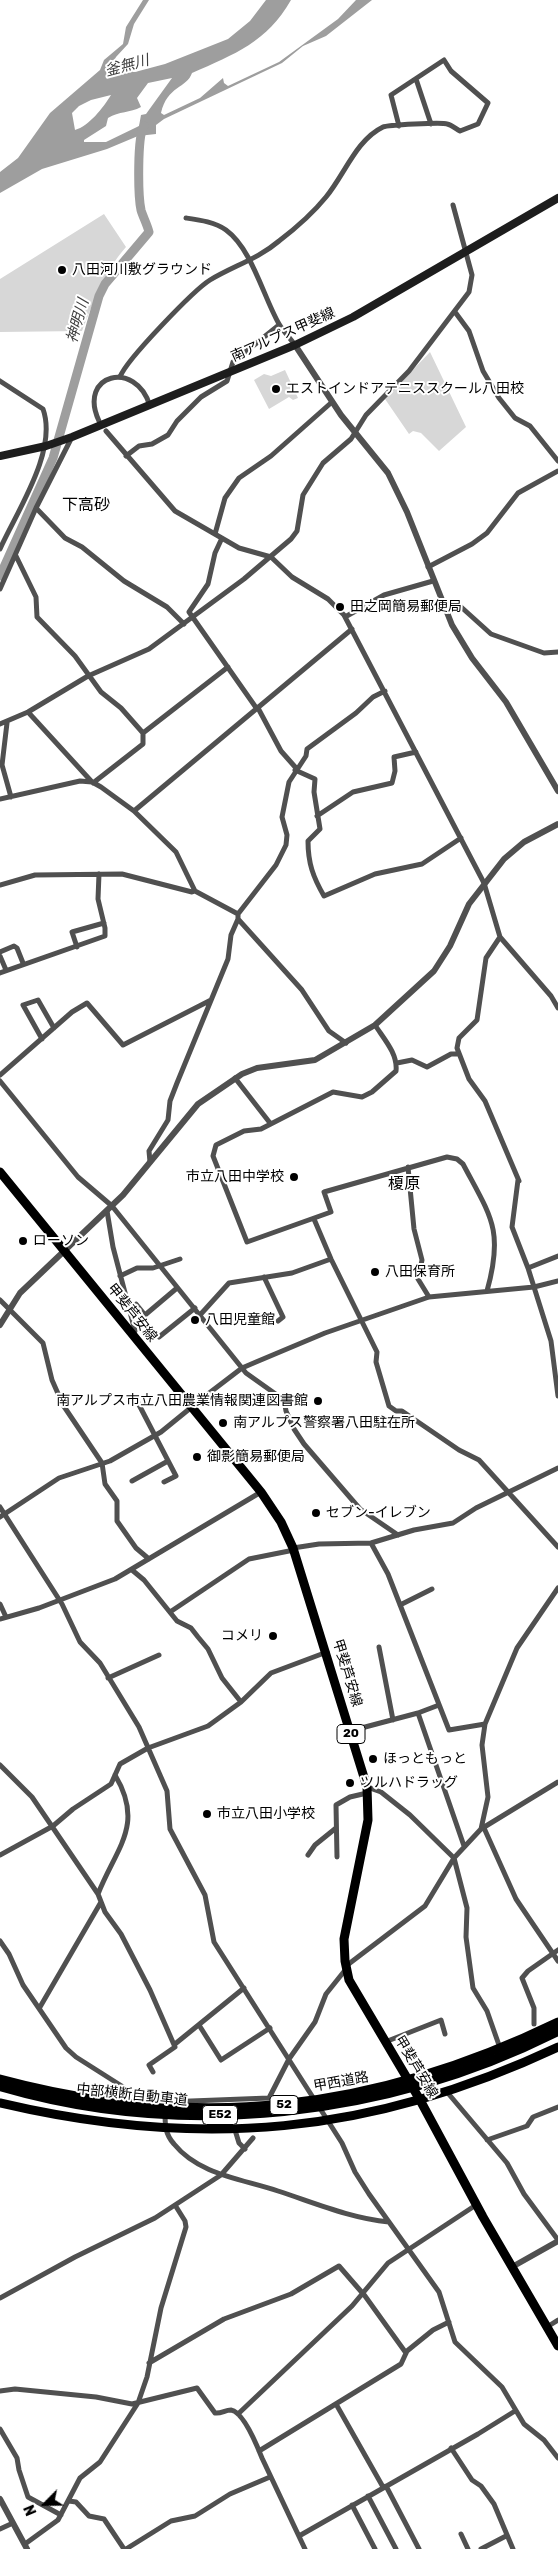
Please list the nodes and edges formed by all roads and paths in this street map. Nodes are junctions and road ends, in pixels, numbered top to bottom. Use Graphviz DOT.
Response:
graph roads {
  1 [pos="416,79"];
  2 [pos="431,124"];
  3 [pos="399,126"];
  4 [pos="558,198"];
  5 [pos="453,205"];
  6 [pos="186,218"];
  7 [pos="466,252"];
  8 [pos="249,262"];
  9 [pos="455,312"];
  10 [pos="279,324"];
  11 [pos="295,345"];
  12 [pos="231,371"];
  13 [pos="120,377"];
  14 [pos="0,381"];
  15 [pos="332,402"];
  16 [pos="150,406"];
  17 [pos="99,421"];
  18 [pos="106,431"];
  19 [pos="355,432"];
  20 [pos="69,438"];
  21 [pos="47,446"];
  22 [pos="0,456"];
  23 [pos="126,456"];
  24 [pos="558,461"];
  25 [pos="558,471"];
  26 [pos="36,508"];
  27 [pos="215,534"];
  28 [pos="222,538"];
  29 [pos="0,549"];
  30 [pos="16,556"];
  31 [pos="268,556"];
  32 [pos="428,567"];
  33 [pos="434,581"];
  34 [pos="0,589"];
  35 [pos="446,610"];
  36 [pos="193,617"];
  37 [pos="346,617"];
  38 [pos="184,624"];
  39 [pos="352,629"];
  40 [pos="558,652"];
  41 [pos="228,668"];
  42 [pos="88,676"];
  43 [pos="385,691"];
  44 [pos="258,709"];
  45 [pos="28,712"];
  46 [pos="7,723"];
  47 [pos="0,724"];
  48 [pos="143,733"];
  49 [pos="416,752"];
  50 [pos="296,769"];
  51 [pos="93,782"];
  52 [pos="558,791"];
  53 [pos="11,797"];
  54 [pos="0,799"];
  55 [pos="134,810"];
  56 [pos="317,816"];
  57 [pos="558,824"];
  58 [pos="461,838"];
  59 [pos="99,874"];
  60 [pos="484,883"];
  61 [pos="0,885"];
  62 [pos="195,891"];
  63 [pos="238,917"];
  64 [pos="104,923"];
  65 [pos="500,937"];
  66 [pos="77,947"];
  67 [pos="0,952"];
  68 [pos="0,956"];
  69 [pos="23,963"];
  70 [pos="3,971"];
  71 [pos="212,1000"];
  72 [pos="558,1008"];
  73 [pos="375,1025"];
  74 [pos="54,1028"];
  75 [pos="42,1040"];
  76 [pos="346,1043"];
  77 [pos="458,1054"];
  78 [pos="397,1063"];
  79 [pos="0,1075"];
  80 [pos="235,1078"];
  81 [pos="0,1081"];
  82 [pos="270,1123"];
  83 [pos="150,1163"];
  84 [pos="408,1167"];
  85 [pos="0,1172"];
  86 [pos="109,1208"];
  87 [pos="314,1218"];
  88 [pos="64,1251"];
  89 [pos="558,1256"];
  90 [pos="330,1259"];
  91 [pos="180,1260"];
  92 [pos="158,1266"];
  93 [pos="528,1268"];
  94 [pos="120,1276"];
  95 [pos="264,1277"];
  96 [pos="558,1281"];
  97 [pos="534,1287"];
  98 [pos="177,1288"];
  99 [pos="487,1291"];
  100 [pos="429,1297"];
  101 [pos="0,1300"];
  102 [pos="195,1308"];
  103 [pos="129,1309"];
  104 [pos="10,1310"];
  105 [pos="200,1314"];
  106 [pos="278,1321"];
  107 [pos="361,1321"];
  108 [pos="0,1325"];
  109 [pos="131,1333"];
  110 [pos="159,1337"];
  111 [pos="242,1368"];
  112 [pos="558,1396"];
  113 [pos="137,1401"];
  114 [pos="192,1408"];
  115 [pos="155,1436"];
  116 [pos="168,1460"];
  117 [pos="102,1463"];
  118 [pos="558,1468"];
  119 [pos="132,1481"];
  120 [pos="164,1482"];
  121 [pos="261,1492"];
  122 [pos="508,1492"];
  123 [pos="0,1507"];
  124 [pos="2,1516"];
  125 [pos="398,1535"];
  126 [pos="371,1543"];
  127 [pos="558,1547"];
  128 [pos="293,1549"];
  129 [pos="149,1560"];
  130 [pos="132,1570"];
  131 [pos="558,1588"];
  132 [pos="432,1589"];
  133 [pos="58,1601"];
  134 [pos="0,1604"];
  135 [pos="400,1605"];
  136 [pos="170,1612"];
  137 [pos="6,1617"];
  138 [pos="0,1619"];
  139 [pos="379,1648"];
  140 [pos="327,1652"];
  141 [pos="159,1655"];
  142 [pos="108,1678"];
  143 [pos="241,1702"];
  144 [pos="439,1705"];
  145 [pos="418,1713"];
  146 [pos="393,1720"];
  147 [pos="485,1724"];
  148 [pos="350,1731"];
  149 [pos="148,1748"];
  150 [pos="0,1765"];
  151 [pos="115,1775"];
  152 [pos="558,1782"];
  153 [pos="367,1790"];
  154 [pos="52,1826"];
  155 [pos="336,1828"];
  156 [pos="482,1828"];
  157 [pos="464,1846"];
  158 [pos="0,1855"];
  159 [pos="308,1855"];
  160 [pos="337,1858"];
  161 [pos="454,1858"];
  162 [pos="98,1894"];
  163 [pos="101,1902"];
  164 [pos="0,1941"];
  165 [pos="558,1950"];
  166 [pos="553,1955"];
  167 [pos="558,1960"];
  168 [pos="346,1968"];
  169 [pos="244,1988"];
  170 [pos="40,2007"];
  171 [pos="558,2022"];
  172 [pos="534,2024"];
  173 [pos="199,2025"];
  174 [pos="558,2027"];
  175 [pos="270,2028"];
  176 [pos="558,2031"];
  177 [pos="445,2034"];
  178 [pos="385,2042"];
  179 [pos="175,2044"];
  180 [pos="558,2047"];
  181 [pos="500,2050"];
  182 [pos="289,2059"];
  183 [pos="508,2070"];
  184 [pos="153,2072"];
  185 [pos="0,2079"];
  186 [pos="439,2079"];
  187 [pos="408,2081"];
  188 [pos="0,2086"];
  189 [pos="447,2092"];
  190 [pos="420,2100"];
  191 [pos="316,2101"];
  192 [pos="0,2103"];
  193 [pos="166,2104"];
  194 [pos="558,2107"];
  195 [pos="327,2121"];
  196 [pos="165,2129"];
  197 [pos="235,2130"];
  198 [pos="254,2138"];
  199 [pos="487,2140"];
  200 [pos="245,2149"];
  201 [pos="221,2175"];
  202 [pos="476,2204"];
  203 [pos="175,2205"];
  204 [pos="389,2222"];
  205 [pos="558,2240"];
  206 [pos="408,2248"];
  207 [pos="512,2267"];
  208 [pos="361,2293"];
  209 [pos="0,2298"];
  210 [pos="558,2320"];
  211 [pos="448,2322"];
  212 [pos="546,2327"];
  213 [pos="558,2346"];
  214 [pos="406,2354"];
  215 [pos="149,2362"];
  216 [pos="0,2390"];
  217 [pos="138,2403"];
  218 [pos="336,2404"];
  219 [pos="514,2411"];
  220 [pos="238,2414"];
  221 [pos="0,2429"];
  222 [pos="451,2448"];
  223 [pos="259,2451"];
  224 [pos="558,2458"];
  225 [pos="270,2477"];
  226 [pos="384,2487"];
  227 [pos="368,2496"];
  228 [pos="0,2499"];
  229 [pos="69,2501"];
  230 [pos="352,2505"];
  231 [pos="61,2514"];
  232 [pos="13,2523"];
  233 [pos="0,2529"];
  234 [pos="461,2534"];
  235 [pos="299,2536"];
  236 [pos="506,2536"];
  237 [pos="26,2547"];
  238 [pos="125,2549"];
  239 [pos="305,2549"];
  240 [pos="375,2549"];
  241 [pos="396,2549"];
  242 [pos="419,2549"];
  243 [pos="468,2549"];
  244 [pos="481,2549"];
  245 [pos="512,2549"];
  1 -- 2 [label="street"];
  1 -- 2 [label="street"];
  1 -- 3 [label="street"];
  2 -- 3 [label="street"];
  3 -- 8 [label="street"];
  4 -- 7 [label="main road, 南アルプス甲斐線"];
  5 -- 7 [label="street"];
  6 -- 8 [label="street"];
  7 -- 9 [label="street"];
  7 -- 11 [label="main road, 南アルプス甲斐線"];
  8 -- 10 [label="street"];
  8 -- 13 [label="street"];
  9 -- 19 [label="street"];
  9 -- 24 [label="street"];
  10 -- 11 [label="street"];
  10 -- 12 [label="street"];
  11 -- 12 [label="main road, 南アルプス甲斐線"];
  11 -- 15 [label="street"];
  12 -- 16 [label="main road, 南アルプス甲斐線"];
  12 -- 23 [label="street"];
  13 -- 16 [label="street"];
  13 -- 17 [label="street"];
  14 -- 21 [label="street"];
  15 -- 19 [label="street"];
  15 -- 27 [label="street"];
  16 -- 20 [label="main road, 南アルプス甲斐線"];
  18 -- 23 [label="street"];
  19 -- 31 [label="street"];
  19 -- 32 [label="street"];
  20 -- 21 [label="main road, 南アルプス甲斐線"];
  20 -- 26 [label="street"];
  21 -- 22 [label="main road, 南アルプス甲斐線"];
  21 -- 29 [label="street"];
  23 -- 27 [label="street"];
  25 -- 32 [label="street"];
  26 -- 30 [label="street"];
  26 -- 38 [label="street"];
  27 -- 28 [label="street"];
  28 -- 31 [label="street"];
  28 -- 36 [label="street"];
  30 -- 34 [label="street"];
  30 -- 42 [label="street"];
  31 -- 36 [label="street"];
  31 -- 37 [label="street"];
  32 -- 33 [label="street"];
  33 -- 35 [label="street"];
  33 -- 37 [label="street"];
  35 -- 40 [label="street"];
  35 -- 52 [label="street"];
  36 -- 38 [label="street"];
  36 -- 41 [label="street"];
  37 -- 39 [label="street"];
  38 -- 42 [label="street"];
  39 -- 43 [label="street"];
  39 -- 44 [label="street"];
  41 -- 44 [label="street"];
  41 -- 48 [label="street"];
  42 -- 45 [label="street"];
  42 -- 48 [label="street"];
  43 -- 49 [label="street"];
  43 -- 50 [label="street"];
  44 -- 50 [label="street"];
  44 -- 55 [label="street"];
  45 -- 46 [label="street"];
  45 -- 51 [label="street"];
  46 -- 47 [label="street"];
  46 -- 53 [label="street"];
  48 -- 51 [label="street"];
  49 -- 56 [label="street"];
  49 -- 58 [label="street"];
  50 -- 56 [label="street"];
  50 -- 63 [label="street"];
  51 -- 53 [label="street"];
  51 -- 55 [label="street"];
  53 -- 54 [label="street"];
  55 -- 62 [label="street"];
  56 -- 58 [label="street"];
  57 -- 60 [label="street"];
  58 -- 60 [label="street"];
  59 -- 61 [label="street"];
  59 -- 62 [label="street"];
  59 -- 64 [label="street"];
  60 -- 65 [label="street"];
  60 -- 73 [label="street"];
  62 -- 63 [label="street"];
  63 -- 71 [label="street"];
  63 -- 76 [label="street"];
  64 -- 66 [label="street"];
  64 -- 66 [label="street"];
  65 -- 72 [label="street"];
  65 -- 77 [label="street"];
  66 -- 69 [label="street"];
  67 -- 69 [label="street"];
  68 -- 70 [label="street"];
  69 -- 70 [label="street"];
  71 -- 74 [label="street"];
  71 -- 83 [label="street"];
  73 -- 76 [label="street"];
  73 -- 78 [label="street"];
  74 -- 75 [label="street"];
  74 -- 75 [label="street"];
  75 -- 79 [label="street"];
  76 -- 80 [label="street"];
  77 -- 78 [label="street"];
  77 -- 93 [label="street"];
  78 -- 82 [label="street"];
  80 -- 82 [label="street"];
  80 -- 83 [label="street"];
  81 -- 86 [label="street"];
  82 -- 87 [label="street"];
  83 -- 86 [label="street"];
  84 -- 87 [label="street"];
  84 -- 99 [label="street"];
  84 -- 100 [label="street"];
  85 -- 88 [label="main road, 甲斐芦安線 / 20"];
  86 -- 88 [label="street"];
  86 -- 92 [label="street"];
  86 -- 94 [label="street"];
  87 -- 90 [label="street"];
  88 -- 104 [label="street"];
  88 -- 109 [label="main road, 甲斐芦安線 / 20"];
  89 -- 93 [label="street"];
  90 -- 95 [label="street"];
  90 -- 107 [label="street"];
  91 -- 92 [label="street"];
  92 -- 94 [label="street"];
  92 -- 98 [label="street"];
  93 -- 97 [label="street"];
  94 -- 103 [label="street"];
  95 -- 105 [label="street"];
  95 -- 106 [label="street"];
  96 -- 97 [label="street"];
  97 -- 99 [label="street"];
  97 -- 112 [label="street"];
  98 -- 102 [label="street"];
  98 -- 103 [label="street"];
  99 -- 100 [label="street"];
  100 -- 107 [label="street"];
  101 -- 104 [label="street"];
  102 -- 105 [label="street"];
  102 -- 110 [label="street"];
  103 -- 109 [label="street"];
  104 -- 108 [label="street"];
  104 -- 117 [label="street"];
  105 -- 111 [label="street"];
  107 -- 111 [label="street"];
  107 -- 122 [label="street"];
  109 -- 114 [label="main road, 甲斐芦安線 / 20"];
  111 -- 114 [label="street"];
  111 -- 125 [label="street"];
  113 -- 115 [label="street"];
  114 -- 115 [label="street"];
  114 -- 121 [label="main road, 甲斐芦安線 / 20"];
  115 -- 116 [label="street"];
  115 -- 117 [label="street"];
  116 -- 119 [label="street"];
  116 -- 120 [label="street"];
  117 -- 124 [label="street"];
  117 -- 129 [label="street"];
  118 -- 122 [label="street"];
  121 -- 128 [label="main road, 甲斐芦安線 / 20"];
  121 -- 129 [label="street"];
  122 -- 125 [label="street"];
  122 -- 127 [label="street"];
  123 -- 124 [label="street"];
  124 -- 133 [label="street"];
  125 -- 126 [label="street"];
  126 -- 128 [label="street"];
  126 -- 135 [label="street"];
  128 -- 136 [label="street"];
  128 -- 140 [label="main road, 甲斐芦安線 / 20"];
  129 -- 130 [label="street"];
  130 -- 133 [label="street"];
  130 -- 136 [label="street"];
  131 -- 147 [label="street"];
  132 -- 135 [label="street"];
  133 -- 137 [label="street"];
  133 -- 142 [label="street"];
  134 -- 137 [label="street"];
  135 -- 144 [label="street"];
  136 -- 143 [label="street"];
  137 -- 138 [label="street"];
  139 -- 146 [label="street"];
  140 -- 143 [label="street"];
  140 -- 148 [label="main road, 甲斐芦安線 / 20"];
  141 -- 142 [label="street"];
  142 -- 149 [label="street"];
  143 -- 149 [label="street"];
  144 -- 145 [label="street"];
  144 -- 147 [label="street"];
  145 -- 146 [label="street"];
  145 -- 157 [label="street"];
  146 -- 148 [label="street"];
  147 -- 156 [label="street"];
  148 -- 153 [label="main road, 甲斐芦安線 / 20"];
  149 -- 151 [label="street"];
  149 -- 169 [label="street"];
  150 -- 154 [label="street"];
  151 -- 154 [label="street"];
  151 -- 162 [label="street"];
  152 -- 156 [label="street"];
  153 -- 155 [label="street"];
  153 -- 161 [label="street"];
  153 -- 168 [label="main road, 甲斐芦安線 / 20"];
  154 -- 158 [label="street"];
  154 -- 162 [label="street"];
  155 -- 159 [label="street"];
  155 -- 160 [label="street"];
  156 -- 157 [label="street"];
  156 -- 166 [label="street"];
  157 -- 161 [label="street"];
  161 -- 168 [label="street"];
  161 -- 181 [label="street"];
  162 -- 163 [label="street"];
  163 -- 170 [label="street"];
  163 -- 179 [label="street"];
  164 -- 170 [label="street"];
  165 -- 166 [label="street"];
  166 -- 167 [label="street"];
  166 -- 172 [label="street"];
  168 -- 178 [label="main road, 甲斐芦安線 / 20"];
  168 -- 182 [label="street"];
  169 -- 173 [label="street"];
  169 -- 175 [label="street"];
  170 -- 193 [label="street"];
  171 -- 181 [label="main road, 甲西道路 / 52"];
  173 -- 175 [label="street"];
  173 -- 179 [label="street"];
  174 -- 186 [label="highway, 中部横断自動車道 / E52"];
  175 -- 182 [label="street"];
  176 -- 186 [label="highway, 中部横断自動車道 / E52"];
  177 -- 178 [label="street"];
  178 -- 187 [label="main road, 甲斐芦安線 / 20"];
  179 -- 184 [label="street"];
  180 -- 183 [label="main road, 52"];
  181 -- 183 [label="street"];
  181 -- 187 [label="main road, 甲西道路 / 52"];
  182 -- 191 [label="street"];
  182 -- 193 [label="street"];
  183 -- 189 [label="main road, 52"];
  185 -- 193 [label="main road, 甲西道路 / 52"];
  186 -- 188 [label="highway, 中部横断自動車道 / E52"];
  187 -- 190 [label="main road, 甲斐芦安線 / 20"];
  187 -- 191 [label="main road, 甲西道路 / 52"];
  189 -- 190 [label="main road, 52"];
  189 -- 199 [label="street"];
  190 -- 195 [label="main road, 52"];
  190 -- 202 [label="main road, 甲斐芦安線 / 20"];
  191 -- 193 [label="main road, 甲西道路 / 52"];
  191 -- 195 [label="street"];
  192 -- 196 [label="main road, 52"];
  193 -- 196 [label="street"];
  194 -- 199 [label="street"];
  195 -- 197 [label="main road, 52"];
  195 -- 204 [label="street"];
  196 -- 197 [label="main road, 52"];
  196 -- 201 [label="street"];
  197 -- 200 [label="street"];
  198 -- 200 [label="street"];
  199 -- 205 [label="street"];
  200 -- 201 [label="street"];
  201 -- 203 [label="street"];
  201 -- 204 [label="street"];
  202 -- 206 [label="street"];
  202 -- 207 [label="main road, 甲斐芦安線 / 20"];
  203 -- 209 [label="street"];
  203 -- 215 [label="street"];
  204 -- 206 [label="street"];
  205 -- 207 [label="street"];
  206 -- 208 [label="street"];
  206 -- 211 [label="street"];
  207 -- 212 [label="main road, 甲斐芦安線 / 20"];
  208 -- 214 [label="street"];
  208 -- 215 [label="street"];
  208 -- 220 [label="street"];
  210 -- 212 [label="street"];
  211 -- 214 [label="street"];
  211 -- 219 [label="street"];
  212 -- 213 [label="main road, 甲斐芦安線 / 20"];
  214 -- 218 [label="street"];
  215 -- 217 [label="street"];
  216 -- 217 [label="street"];
  217 -- 220 [label="street"];
  217 -- 229 [label="street"];
  218 -- 223 [label="street"];
  218 -- 226 [label="street"];
  219 -- 222 [label="street"];
  219 -- 224 [label="street"];
  220 -- 223 [label="street"];
  221 -- 231 [label="street"];
  222 -- 226 [label="street"];
  222 -- 236 [label="street"];
  223 -- 225 [label="street"];
  225 -- 235 [label="street"];
  225 -- 238 [label="street"];
  226 -- 227 [label="street"];
  226 -- 242 [label="street"];
  227 -- 230 [label="street"];
  227 -- 241 [label="street"];
  228 -- 232 [label="street"];
  229 -- 231 [label="street"];
  229 -- 238 [label="street"];
  230 -- 235 [label="street"];
  230 -- 240 [label="street"];
  231 -- 237 [label="street"];
  232 -- 233 [label="street"];
  232 -- 237 [label="street"];
  234 -- 243 [label="street"];
  235 -- 239 [label="street"];
  236 -- 244 [label="street"];
  236 -- 245 [label="street"];
}
